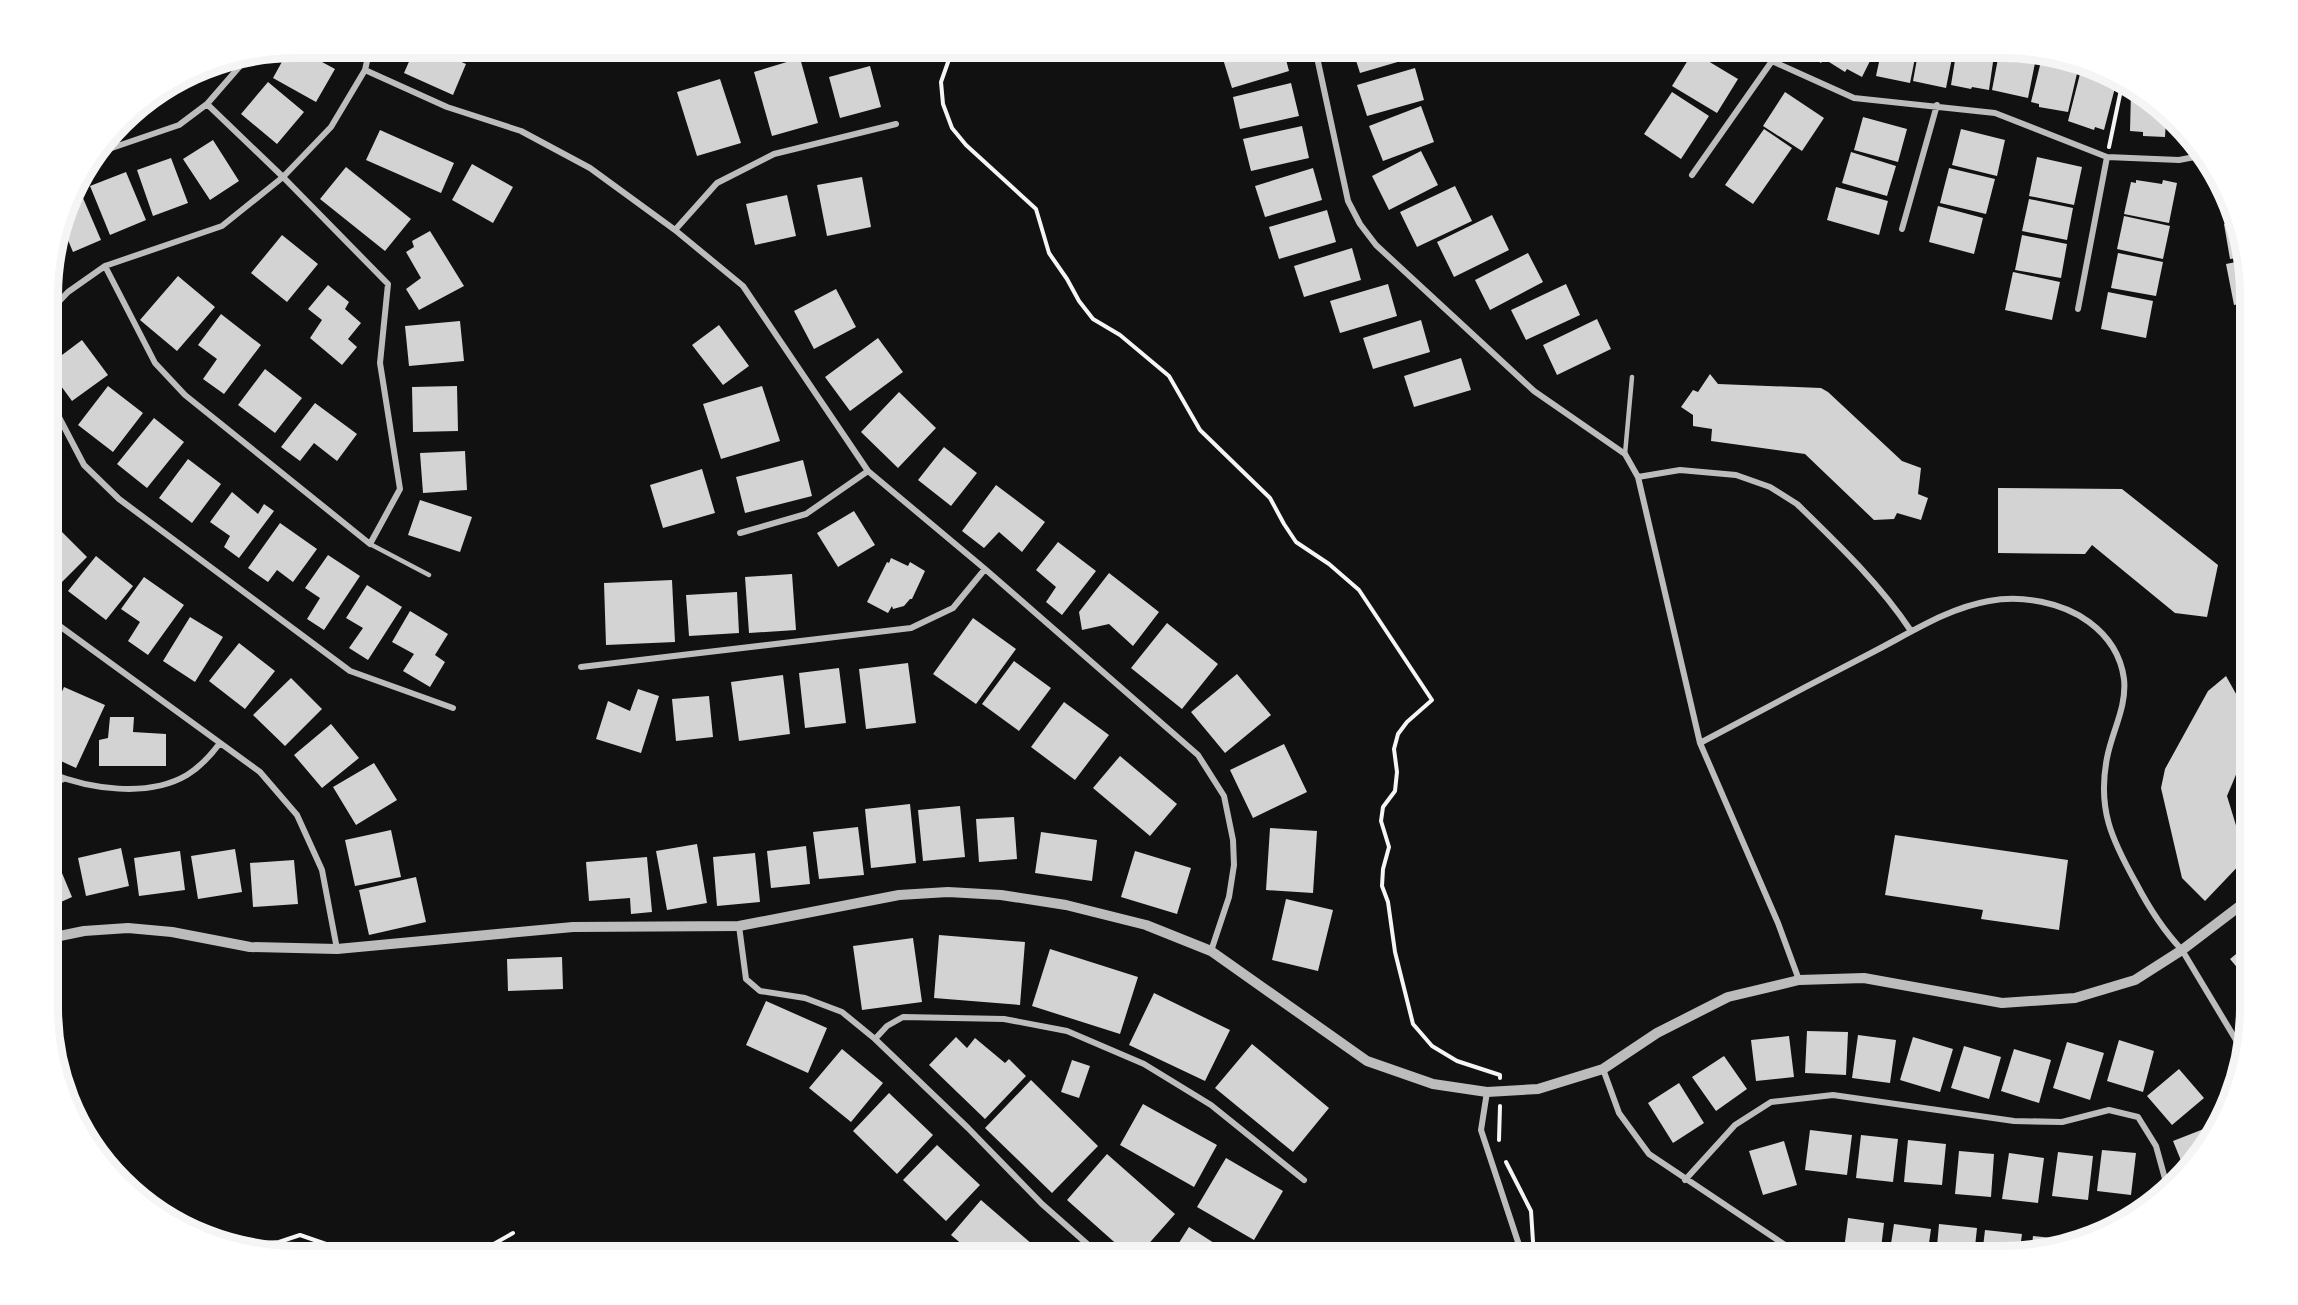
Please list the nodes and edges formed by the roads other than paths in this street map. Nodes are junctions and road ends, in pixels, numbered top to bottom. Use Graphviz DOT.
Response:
graph roads {
  1 [pos="368,58"];
  2 [pos="1316,58"];
  3 [pos="1768,58"];
  4 [pos="1772,61"];
  5 [pos="240,66"];
  6 [pos="365,70"];
  7 [pos="207,104"];
  8 [pos="1936,105"];
  9 [pos="896,124"];
  10 [pos="110,149"];
  11 [pos="2194,157"];
  12 [pos="2107,158"];
  13 [pos="1692,175"];
  14 [pos="284,177"];
  15 [pos="1902,229"];
  16 [pos="675,230"];
  17 [pos="105,266"];
  18 [pos="58,302"];
  19 [pos="2078,309"];
  20 [pos="1632,377"];
  21 [pos="58,415"];
  22 [pos="1626,454"];
  23 [pos="868,471"];
  24 [pos="1638,477"];
  25 [pos="740,533"];
  26 [pos="370,544"];
  27 [pos="985,569"];
  28 [pos="429,575"];
  29 [pos="58,625"];
  30 [pos="1911,632"];
  31 [pos="581,667"];
  32 [pos="453,708"];
  33 [pos="220,743"];
  34 [pos="1700,743"];
  35 [pos="58,776"];
  36 [pos="64,778"];
  37 [pos="58,781"];
  38 [pos="2240,907"];
  39 [pos="739,926"];
  40 [pos="58,936"];
  41 [pos="337,949"];
  42 [pos="2182,950"];
  43 [pos="1211,951"];
  44 [pos="1799,980"];
  45 [pos="875,1039"];
  46 [pos="2237,1041"];
  47 [pos="1602,1069"];
  48 [pos="1487,1092"];
  49 [pos="1304,1180"];
  50 [pos="1685,1180"];
  51 [pos="2166,1181"];
  52 [pos="1090,1246"];
  53 [pos="1516,1246"];
  54 [pos="1786,1246"];
  1 -- 6 [label="street"];
  2 -- 22 [label="street"];
  3 -- 4 [label="street"];
  4 -- 8 [label="street"];
  4 -- 13 [label="street"];
  5 -- 7 [label="street"];
  6 -- 14 [label="street"];
  6 -- 16 [label="street"];
  7 -- 10 [label="street"];
  7 -- 14 [label="street"];
  8 -- 12 [label="street"];
  8 -- 15 [label="street"];
  9 -- 16 [label="street"];
  11 -- 12 [label="street"];
  12 -- 19 [label="street"];
  14 -- 17 [label="street"];
  14 -- 26 [label="street"];
  16 -- 23 [label="street"];
  17 -- 18 [label="street"];
  17 -- 26 [label="street"];
  20 -- 22 [label="lane"];
  21 -- 32 [label="street"];
  22 -- 24 [label="street"];
  23 -- 25 [label="street"];
  23 -- 27 [label="street"];
  24 -- 30 [label="street"];
  24 -- 34 [label="street"];
  26 -- 28 [label="lane"];
  27 -- 31 [label="street"];
  27 -- 43 [label="street"];
  29 -- 33 [label="street"];
  30 -- 34 [label="street"];
  30 -- 42 [label="street"];
  33 -- 36 [label="street"];
  33 -- 41 [label="street"];
  34 -- 44 [label="street"];
  35 -- 36 [label="street"];
  36 -- 37 [label="street"];
  38 -- 42 [label="street"];
  39 -- 41 [label="street"];
  39 -- 43 [label="street"];
  39 -- 45 [label="street"];
  40 -- 41 [label="street"];
  42 -- 44 [label="street"];
  42 -- 46 [label="street"];
  43 -- 48 [label="street"];
  44 -- 47 [label="street"];
  45 -- 49 [label="street"];
  45 -- 52 [label="street"];
  47 -- 48 [label="street"];
  47 -- 50 [label="street"];
  48 -- 53 [label="street"];
  50 -- 51 [label="street"];
  50 -- 54 [label="street"];
}
